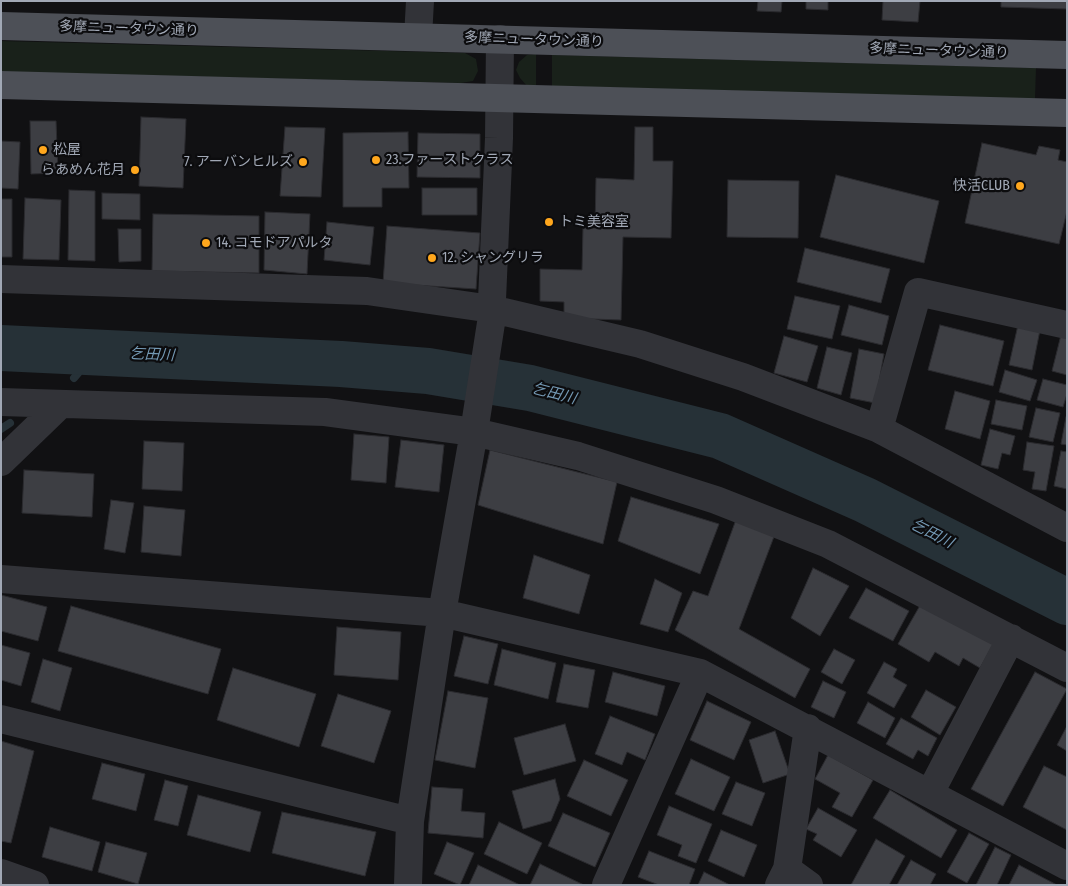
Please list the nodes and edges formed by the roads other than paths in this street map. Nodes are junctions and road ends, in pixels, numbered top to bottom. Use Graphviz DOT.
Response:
graph roads {
  1 [pos="420,1"];
  2 [pos="1,26"];
  3 [pos="418,37"];
  4 [pos="500,39"];
  5 [pos="1067,55"];
  6 [pos="1,85"];
  7 [pos="500,98"];
  8 [pos="1067,113"];
  9 [pos="1,279"];
  10 [pos="491,321"];
  11 [pos="1067,325"];
  12 [pos="1,402"];
  13 [pos="61,404"];
  14 [pos="475,420"];
  15 [pos="879,429"];
  16 [pos="1,462"];
  17 [pos="1067,528"];
  18 [pos="1,579"];
  19 [pos="442,614"];
  20 [pos="1011,638"];
  21 [pos="1067,668"];
  22 [pos="700,673"];
  23 [pos="1,719"];
  24 [pos="808,728"];
  25 [pos="930,793"];
  26 [pos="410,821"];
  27 [pos="1067,866"];
  28 [pos="1,873"];
  29 [pos="783,877"];
  30 [pos="35,885"];
  31 [pos="408,885"];
  32 [pos="606,885"];
  33 [pos="809,885"];
  1 -- 3 [label="street"];
  2 -- 3 [label="main road, 多摩ニュータウン通り"];
  3 -- 4 [label="main road, 多摩ニュータウン通り"];
  4 -- 5 [label="main road, 多摩ニュータウン通り"];
  4 -- 7 [label="street"];
  6 -- 7 [label="main road"];
  7 -- 8 [label="main road"];
  7 -- 10 [label="street"];
  9 -- 10 [label="street"];
  10 -- 14 [label="street"];
  10 -- 15 [label="street"];
  11 -- 15 [label="street"];
  12 -- 13 [label="street"];
  13 -- 14 [label="street"];
  13 -- 16 [label="street"];
  14 -- 19 [label="street"];
  14 -- 20 [label="street"];
  15 -- 17 [label="street"];
  18 -- 19 [label="street"];
  19 -- 22 [label="street"];
  19 -- 26 [label="street"];
  20 -- 21 [label="street"];
  20 -- 25 [label="street"];
  22 -- 24 [label="street"];
  22 -- 32 [label="street"];
  23 -- 26 [label="street"];
  24 -- 25 [label="street"];
  24 -- 29 [label="street"];
  25 -- 27 [label="street"];
  26 -- 31 [label="street"];
  28 -- 30 [label="street"];
  29 -- 33 [label="street"];
}
